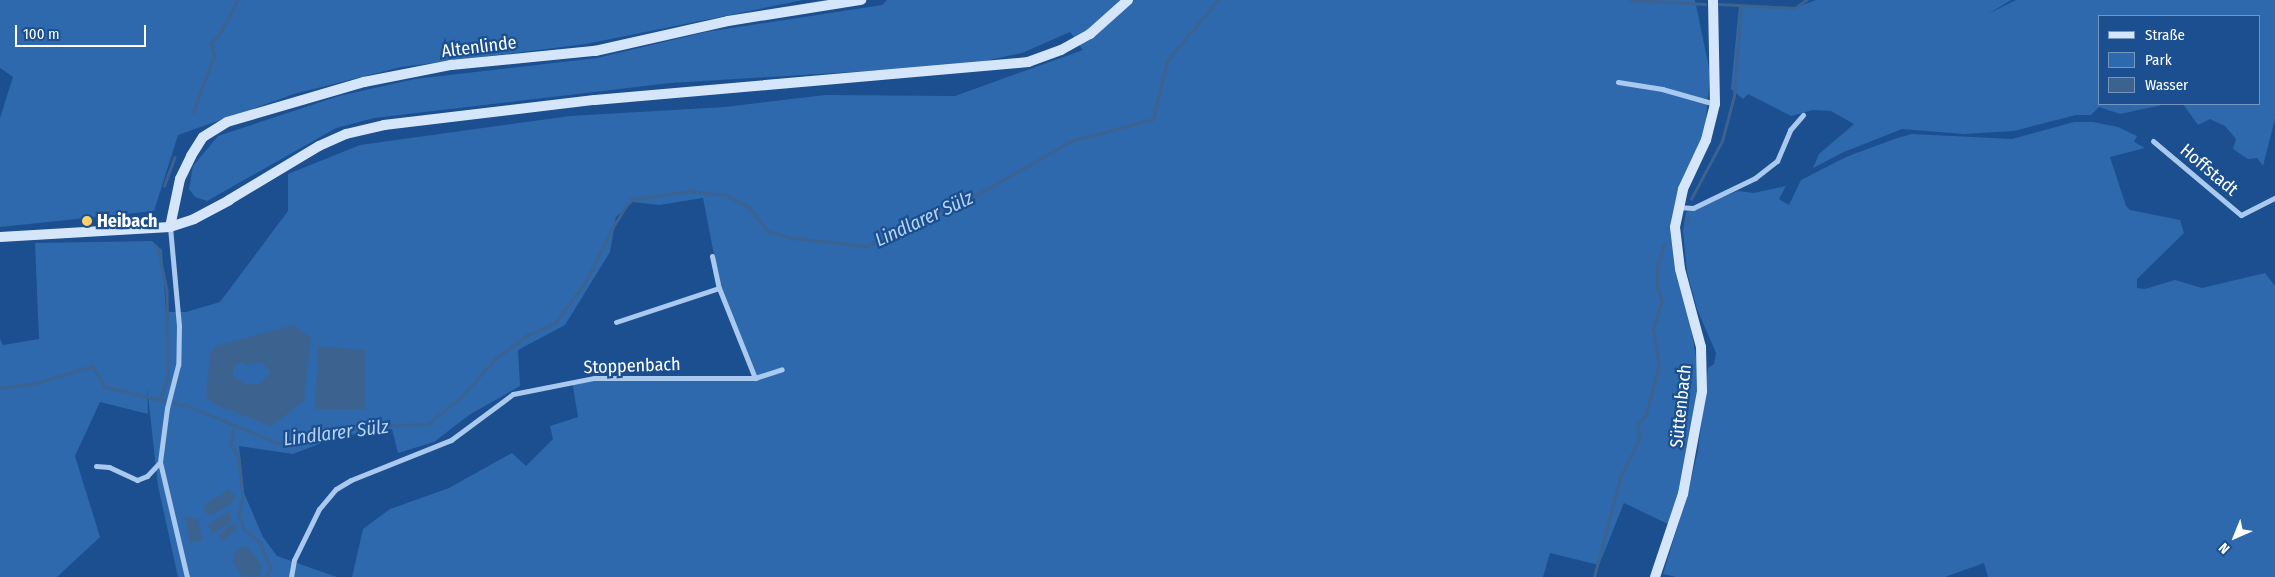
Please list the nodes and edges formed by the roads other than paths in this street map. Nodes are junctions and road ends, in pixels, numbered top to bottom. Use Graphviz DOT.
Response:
graph roads {
  1 [pos="861,0"];
  2 [pos="1128,0"];
  3 [pos="1714,0"];
  4 [pos="1618,82"];
  5 [pos="1715,104"];
  6 [pos="1803,115"];
  7 [pos="2153,141"];
  8 [pos="2275,198"];
  9 [pos="1678,206"];
  10 [pos="170,227"];
  11 [pos="0,237"];
  12 [pos="712,256"];
  13 [pos="719,288"];
  14 [pos="616,322"];
  15 [pos="782,369"];
  16 [pos="756,378"];
  17 [pos="160,462"];
  18 [pos="96,466"];
  19 [pos="187,577"];
  20 [pos="291,577"];
  21 [pos="1656,577"];
  1 -- 10 [label="street, Altenlinde"];
  2 -- 10 [label="street"];
  3 -- 5 [label="street, Süttenbach"];
  4 -- 5 [label="street"];
  5 -- 9 [label="street, Süttenbach"];
  6 -- 9 [label="street"];
  7 -- 8 [label="street, Hoffstadt"];
  9 -- 21 [label="street, Süttenbach"];
  10 -- 11 [label="street"];
  10 -- 17 [label="street"];
  12 -- 13 [label="street"];
  13 -- 14 [label="street"];
  13 -- 16 [label="street"];
  15 -- 16 [label="street, Stoppenbach"];
  16 -- 20 [label="street, Stoppenbach"];
  17 -- 18 [label="street"];
  17 -- 19 [label="street"];
}
